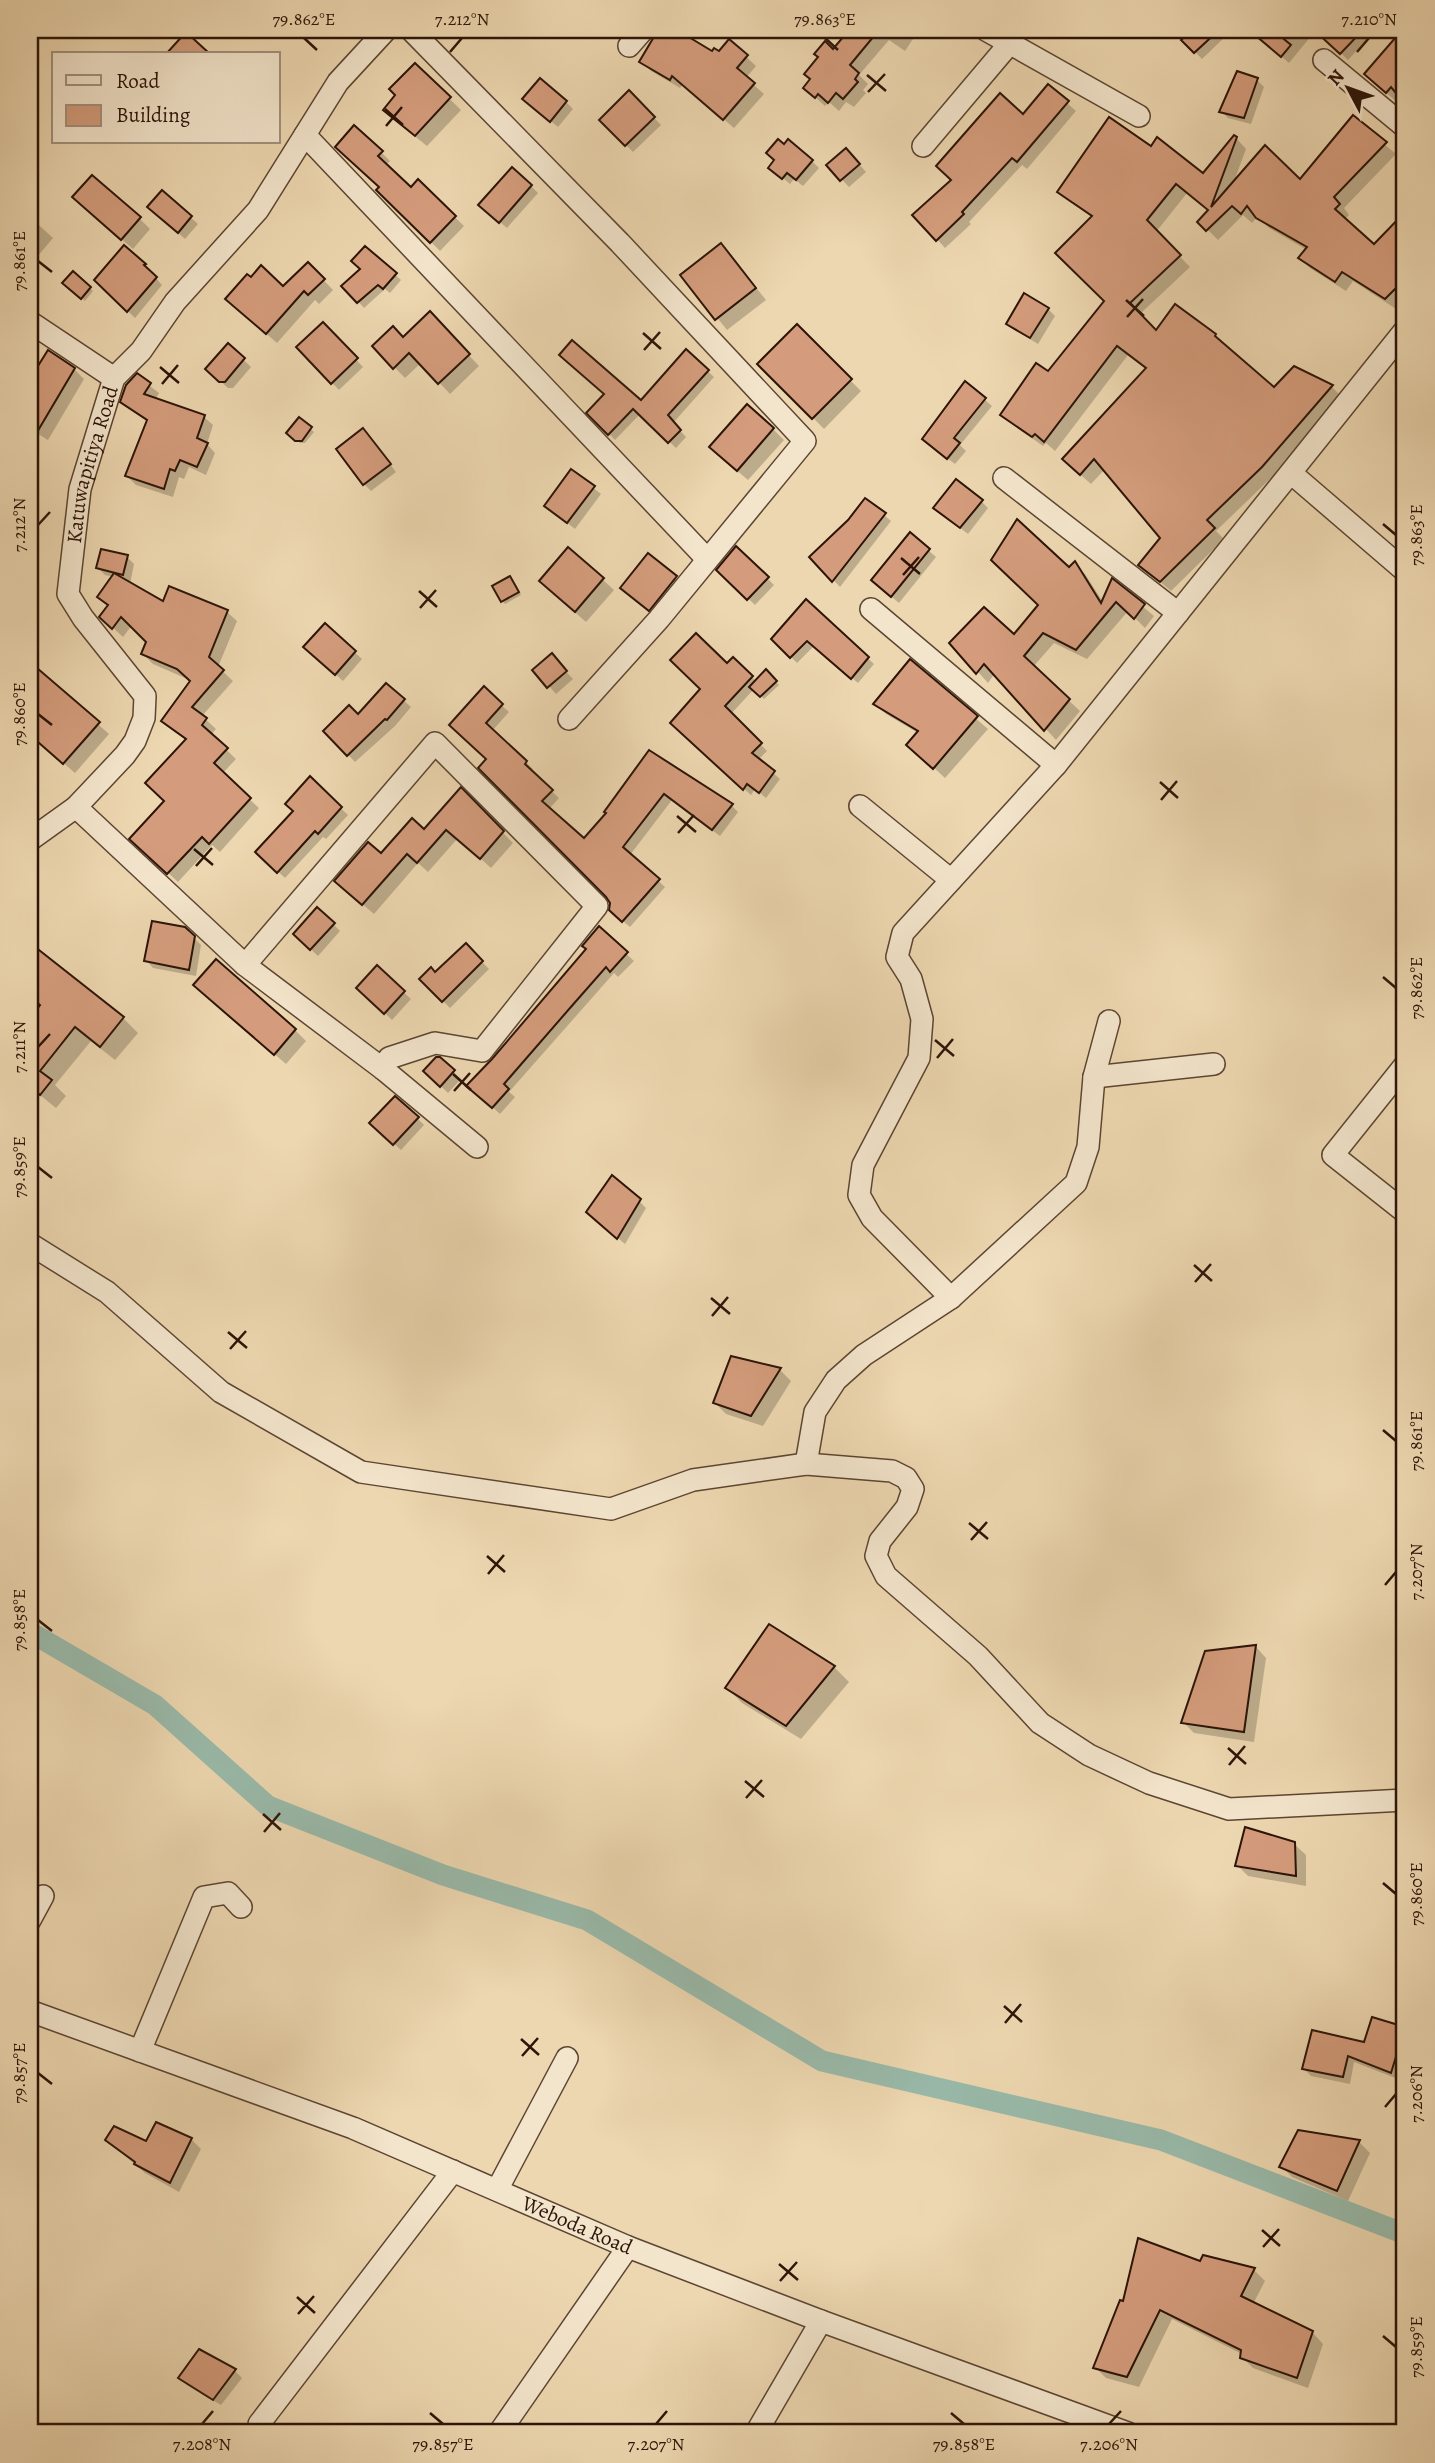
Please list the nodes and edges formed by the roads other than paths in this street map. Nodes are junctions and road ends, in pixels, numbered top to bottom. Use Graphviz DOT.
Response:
graph roads {
  1 [pos="386,30"];
  2 [pos="411,30"];
  3 [pos="643,30"];
  4 [pos="986,30"];
  5 [pos="1010,43"];
  6 [pos="629,46"];
  7 [pos="1324,60"];
  8 [pos="1139,116"];
  9 [pos="1405,127"];
  10 [pos="305,135"];
  11 [pos="923,146"];
  12 [pos="30,322"];
  13 [pos="1405,330"];
  14 [pos="1398,356"];
  15 [pos="114,377"];
  16 [pos="1291,473"];
  17 [pos="1004,478"];
  18 [pos="707,559"];
  19 [pos="1405,571"];
  20 [pos="871,609"];
  21 [pos="1178,613"];
  22 [pos="569,719"];
  23 [pos="1056,765"];
  24 [pos="860,806"];
  25 [pos="76,807"];
  26 [pos="30,840"];
  27 [pos="951,880"];
  28 [pos="246,965"];
  29 [pos="1108,1021"];
  30 [pos="1214,1064"];
  31 [pos="1405,1065"];
  32 [pos="383,1069"];
  33 [pos="1094,1077"];
  34 [pos="477,1147"];
  35 [pos="1405,1212"];
  36 [pos="30,1244"];
  37 [pos="951,1298"];
  38 [pos="806,1464"];
  39 [pos="1405,1800"];
  40 [pos="43,1896"];
  41 [pos="241,1907"];
  42 [pos="30,1920"];
  43 [pos="30,2011"];
  44 [pos="140,2051"];
  45 [pos="567,2058"];
  46 [pos="453,2171"];
  47 [pos="497,2190"];
  48 [pos="628,2247"];
  49 [pos="821,2321"];
  50 [pos="259,2424"];
  51 [pos="499,2433"];
  52 [pos="756,2433"];
  53 [pos="1128,2433"];
  1 -- 10 [label="street, Katuwapitiya Road"];
  2 -- 18 [label="street"];
  3 -- 6 [label="street"];
  4 -- 5 [label="street"];
  5 -- 8 [label="street"];
  5 -- 11 [label="street"];
  7 -- 9 [label="street"];
  10 -- 15 [label="street, Katuwapitiya Road"];
  10 -- 18 [label="street"];
  12 -- 15 [label="street"];
  13 -- 14 [label="street"];
  14 -- 16 [label="street"];
  15 -- 25 [label="street, Katuwapitiya Road"];
  16 -- 19 [label="street"];
  16 -- 21 [label="street"];
  17 -- 21 [label="street"];
  18 -- 22 [label="street"];
  20 -- 23 [label="street"];
  21 -- 23 [label="street"];
  23 -- 27 [label="street"];
  24 -- 27 [label="street"];
  25 -- 26 [label="street, Katuwapitiya Road"];
  25 -- 28 [label="street"];
  27 -- 37 [label="street"];
  28 -- 32 [label="street"];
  28 -- 32 [label="street"];
  29 -- 33 [label="street"];
  30 -- 33 [label="street"];
  31 -- 35 [label="street"];
  32 -- 34 [label="street"];
  33 -- 37 [label="street"];
  36 -- 38 [label="street"];
  37 -- 38 [label="street"];
  38 -- 39 [label="street"];
  40 -- 42 [label="street"];
  41 -- 44 [label="street"];
  43 -- 44 [label="street, Weboda Road"];
  44 -- 46 [label="street, Weboda Road"];
  45 -- 47 [label="street"];
  46 -- 47 [label="street, Weboda Road"];
  46 -- 50 [label="street"];
  47 -- 48 [label="street, Weboda Road"];
  48 -- 49 [label="street, Weboda Road"];
  48 -- 51 [label="street"];
  49 -- 52 [label="street"];
  49 -- 53 [label="street, Weboda Road"];
}
